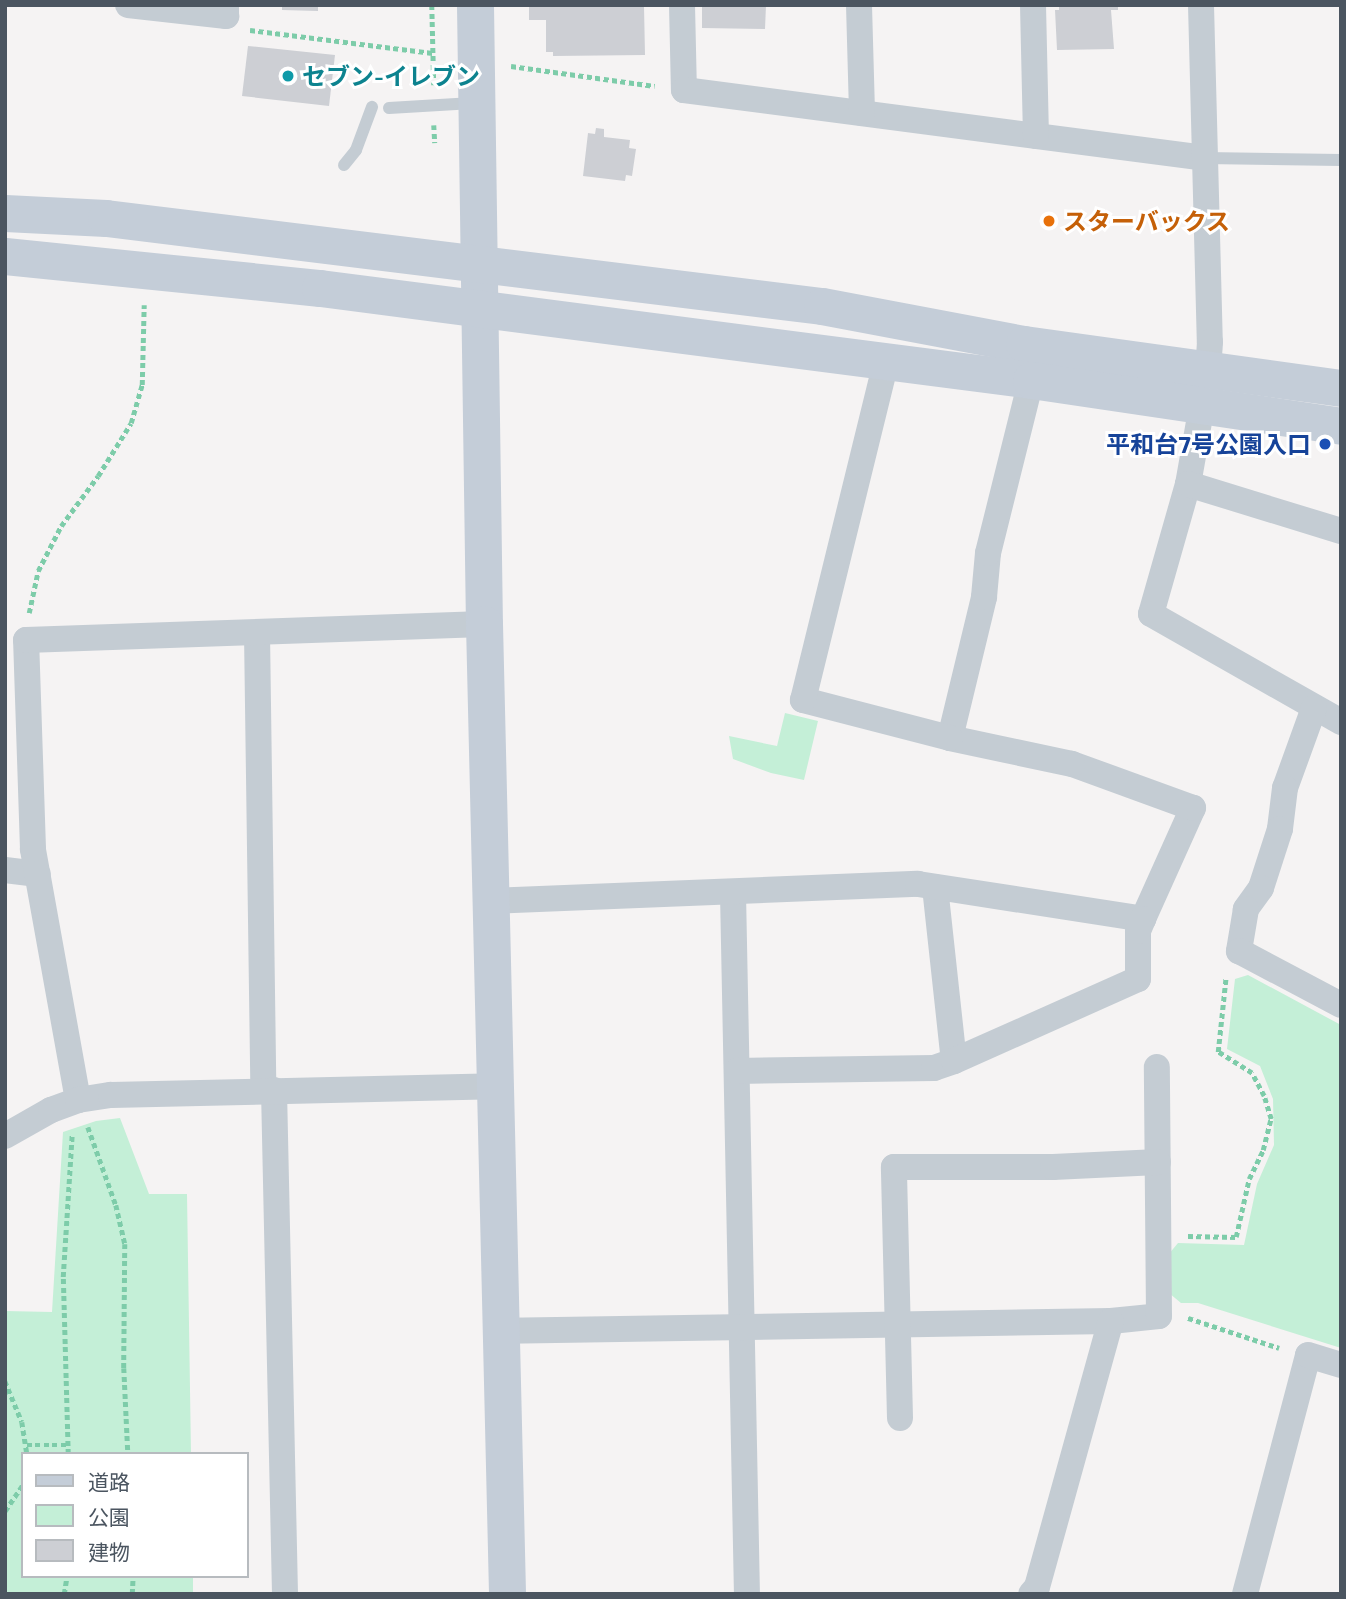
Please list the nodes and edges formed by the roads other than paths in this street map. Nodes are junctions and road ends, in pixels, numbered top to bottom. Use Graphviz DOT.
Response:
graph roads {
  1 [pos="128,5"];
  2 [pos="475,5"];
  3 [pos="682,5"];
  4 [pos="859,5"];
  5 [pos="1033,5"];
  6 [pos="1201,5"];
  7 [pos="226,11"];
  8 [pos="477,103"];
  9 [pos="372,107"];
  10 [pos="389,108"];
  11 [pos="862,113"];
  12 [pos="1036,136"];
  13 [pos="1205,158"];
  14 [pos="1341,160"];
  15 [pos="344,165"];
  16 [pos="5,213"];
  17 [pos="5,256"];
  18 [pos="479,261"];
  19 [pos="480,310"];
  20 [pos="886,361"];
  21 [pos="1208,369"];
  22 [pos="1031,380"];
  23 [pos="1341,388"];
  24 [pos="1202,405"];
  25 [pos="1341,426"];
  26 [pos="1188,484"];
  27 [pos="1341,531"];
  28 [pos="484,624"];
  29 [pos="257,633"];
  30 [pos="1314,708"];
  31 [pos="1341,722"];
  32 [pos="950,738"];
  33 [pos="5,870"];
  34 [pos="38,874"];
  35 [pos="935,887"];
  36 [pos="733,893"];
  37 [pos="490,901"];
  38 [pos="1143,919"];
  39 [pos="1341,1005"];
  40 [pos="954,1061"];
  41 [pos="1157,1067"];
  42 [pos="737,1071"];
  43 [pos="495,1086"];
  44 [pos="269,1091"];
  45 [pos="72,1102"];
  46 [pos="5,1136"];
  47 [pos="1158,1162"];
  48 [pos="1111,1321"];
  49 [pos="899,1323"];
  50 [pos="741,1327"];
  51 [pos="500,1331"];
  52 [pos="1341,1365"];
  53 [pos="900,1418"];
  54 [pos="285,1594"];
  55 [pos="507,1594"];
  56 [pos="747,1594"];
  57 [pos="1031,1594"];
  58 [pos="1245,1594"];
  1 -- 7 [label="street"];
  2 -- 8 [label="street"];
  3 -- 11 [label="street"];
  4 -- 11 [label="street"];
  5 -- 12 [label="street"];
  6 -- 13 [label="street"];
  8 -- 10 [label="lane"];
  8 -- 18 [label="street"];
  9 -- 15 [label="lane"];
  11 -- 12 [label="street"];
  12 -- 13 [label="street"];
  13 -- 14 [label="lane"];
  13 -- 21 [label="street"];
  16 -- 18 [label="street"];
  17 -- 19 [label="street"];
  18 -- 19 [label="street"];
  18 -- 21 [label="street"];
  19 -- 20 [label="street"];
  19 -- 28 [label="street"];
  20 -- 22 [label="street"];
  20 -- 32 [label="street"];
  21 -- 23 [label="street"];
  22 -- 24 [label="street"];
  22 -- 32 [label="street"];
  24 -- 25 [label="street"];
  24 -- 26 [label="street"];
  26 -- 27 [label="street"];
  26 -- 30 [label="street"];
  28 -- 29 [label="street"];
  28 -- 37 [label="street"];
  29 -- 34 [label="street"];
  29 -- 44 [label="street"];
  30 -- 31 [label="street"];
  30 -- 39 [label="street"];
  32 -- 38 [label="street"];
  33 -- 34 [label="street"];
  34 -- 45 [label="street"];
  35 -- 36 [label="street"];
  35 -- 38 [label="street"];
  35 -- 40 [label="street"];
  36 -- 37 [label="street"];
  36 -- 42 [label="street"];
  37 -- 43 [label="street"];
  38 -- 40 [label="street"];
  40 -- 42 [label="street"];
  41 -- 47 [label="street"];
  42 -- 50 [label="street"];
  43 -- 44 [label="street"];
  43 -- 51 [label="street"];
  44 -- 45 [label="street"];
  44 -- 54 [label="street"];
  45 -- 46 [label="street"];
  47 -- 48 [label="street"];
  47 -- 49 [label="street"];
  48 -- 49 [label="street"];
  48 -- 57 [label="street"];
  49 -- 50 [label="street"];
  49 -- 53 [label="street"];
  50 -- 51 [label="street"];
  50 -- 56 [label="street"];
  51 -- 55 [label="street"];
  52 -- 58 [label="street"];
}
